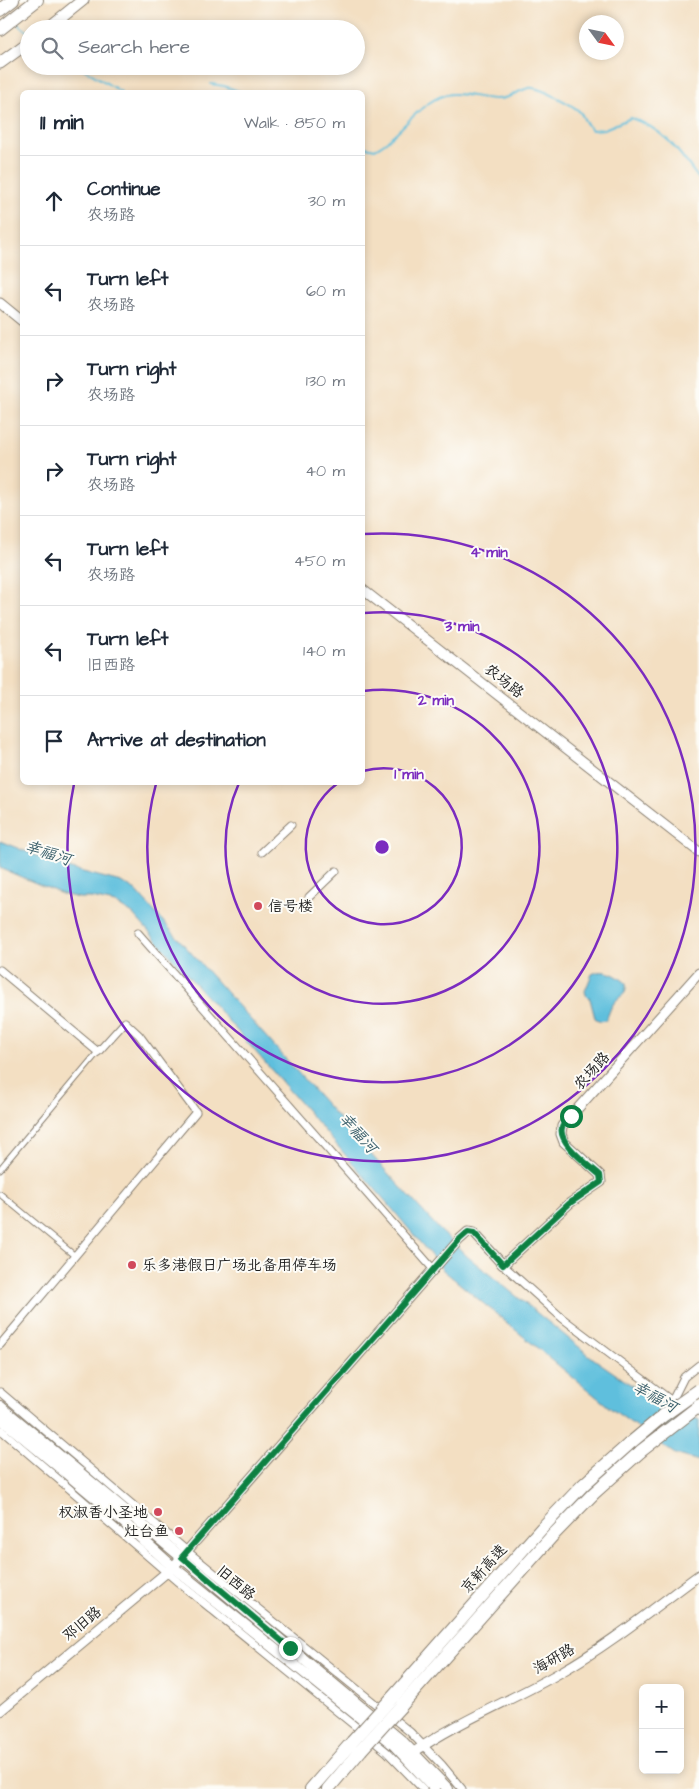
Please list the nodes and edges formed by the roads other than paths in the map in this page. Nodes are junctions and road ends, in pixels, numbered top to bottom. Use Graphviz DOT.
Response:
graph roads {
  1 [pos="37,0"];
  2 [pos="83,0"];
  3 [pos="58,20"];
  4 [pos="8,23"];
  5 [pos="20,49"];
  6 [pos="0,64"];
  7 [pos="0,303"];
  8 [pos="20,319"];
  9 [pos="365,590"];
  10 [pos="291,825"];
  11 [pos="262,852"];
  12 [pos="699,852"];
  13 [pos="336,871"];
  14 [pos="309,898"];
  15 [pos="138,933"];
  16 [pos="0,970"];
  17 [pos="699,973"];
  18 [pos="98,1052"];
  19 [pos="0,1169"];
  20 [pos="0,1194"];
  21 [pos="75,1256"];
  22 [pos="503,1265"];
  23 [pos="435,1269"];
  24 [pos="0,1345"];
  25 [pos="699,1365"];
  26 [pos="699,1390"];
  27 [pos="0,1392"];
  28 [pos="672,1401"];
  29 [pos="0,1406"];
  30 [pos="699,1406"];
  31 [pos="699,1412"];
  32 [pos="0,1418"];
  33 [pos="0,1429"];
  34 [pos="184,1554"];
  35 [pos="170,1569"];
  36 [pos="699,1576"];
  37 [pos="396,1702"];
  38 [pos="0,1711"];
  39 [pos="423,1745"];
  40 [pos="357,1746"];
  41 [pos="414,1752"];
  42 [pos="311,1789"];
  43 [pos="328,1789"];
  44 [pos="423,1789"];
  45 [pos="435,1789"];
  46 [pos="448,1789"];
  47 [pos="462,1789"];
  1 -- 4 [label="highway"];
  2 -- 3 [label="main road"];
  5 -- 6 [label="main road"];
  7 -- 8 [label="street"];
  9 -- 12 [label="street, 农场路"];
  10 -- 11 [label="street"];
  13 -- 14 [label="street"];
  15 -- 23 [label="street"];
  16 -- 18 [label="street"];
  17 -- 22 [label="street, 农场路"];
  18 -- 19 [label="street"];
  18 -- 21 [label="street"];
  20 -- 21 [label="street"];
  21 -- 24 [label="street"];
  22 -- 23 [label="street"];
  22 -- 28 [label="street"];
  23 -- 34 [label="street"];
  25 -- 28 [label="street"];
  26 -- 37 [label="highway, 京新高速, bridge"];
  27 -- 34 [label="street"];
  28 -- 31 [label="street"];
  29 -- 34 [label="main road, 旧西路"];
  30 -- 37 [label="highway, 京新高速, bridge"];
  32 -- 35 [label="main road, 旧西路"];
  33 -- 35 [label="street"];
  34 -- 35 [label="street, 邓旧路"];
  34 -- 39 [label="street"];
  34 -- 41 [label="main road, 旧西路"];
  35 -- 38 [label="street, 邓旧路"];
  35 -- 44 [label="street"];
  35 -- 45 [label="main road, 旧西路"];
  36 -- 39 [label="street, 海研路"];
  37 -- 40 [label="highway, 京新高速, bridge"];
  39 -- 41 [label="street, 海研路"];
  39 -- 47 [label="street"];
  40 -- 42 [label="highway, 京新高速"];
  40 -- 43 [label="highway, 京新高速"];
  41 -- 46 [label="main road, 旧西路"];
}
